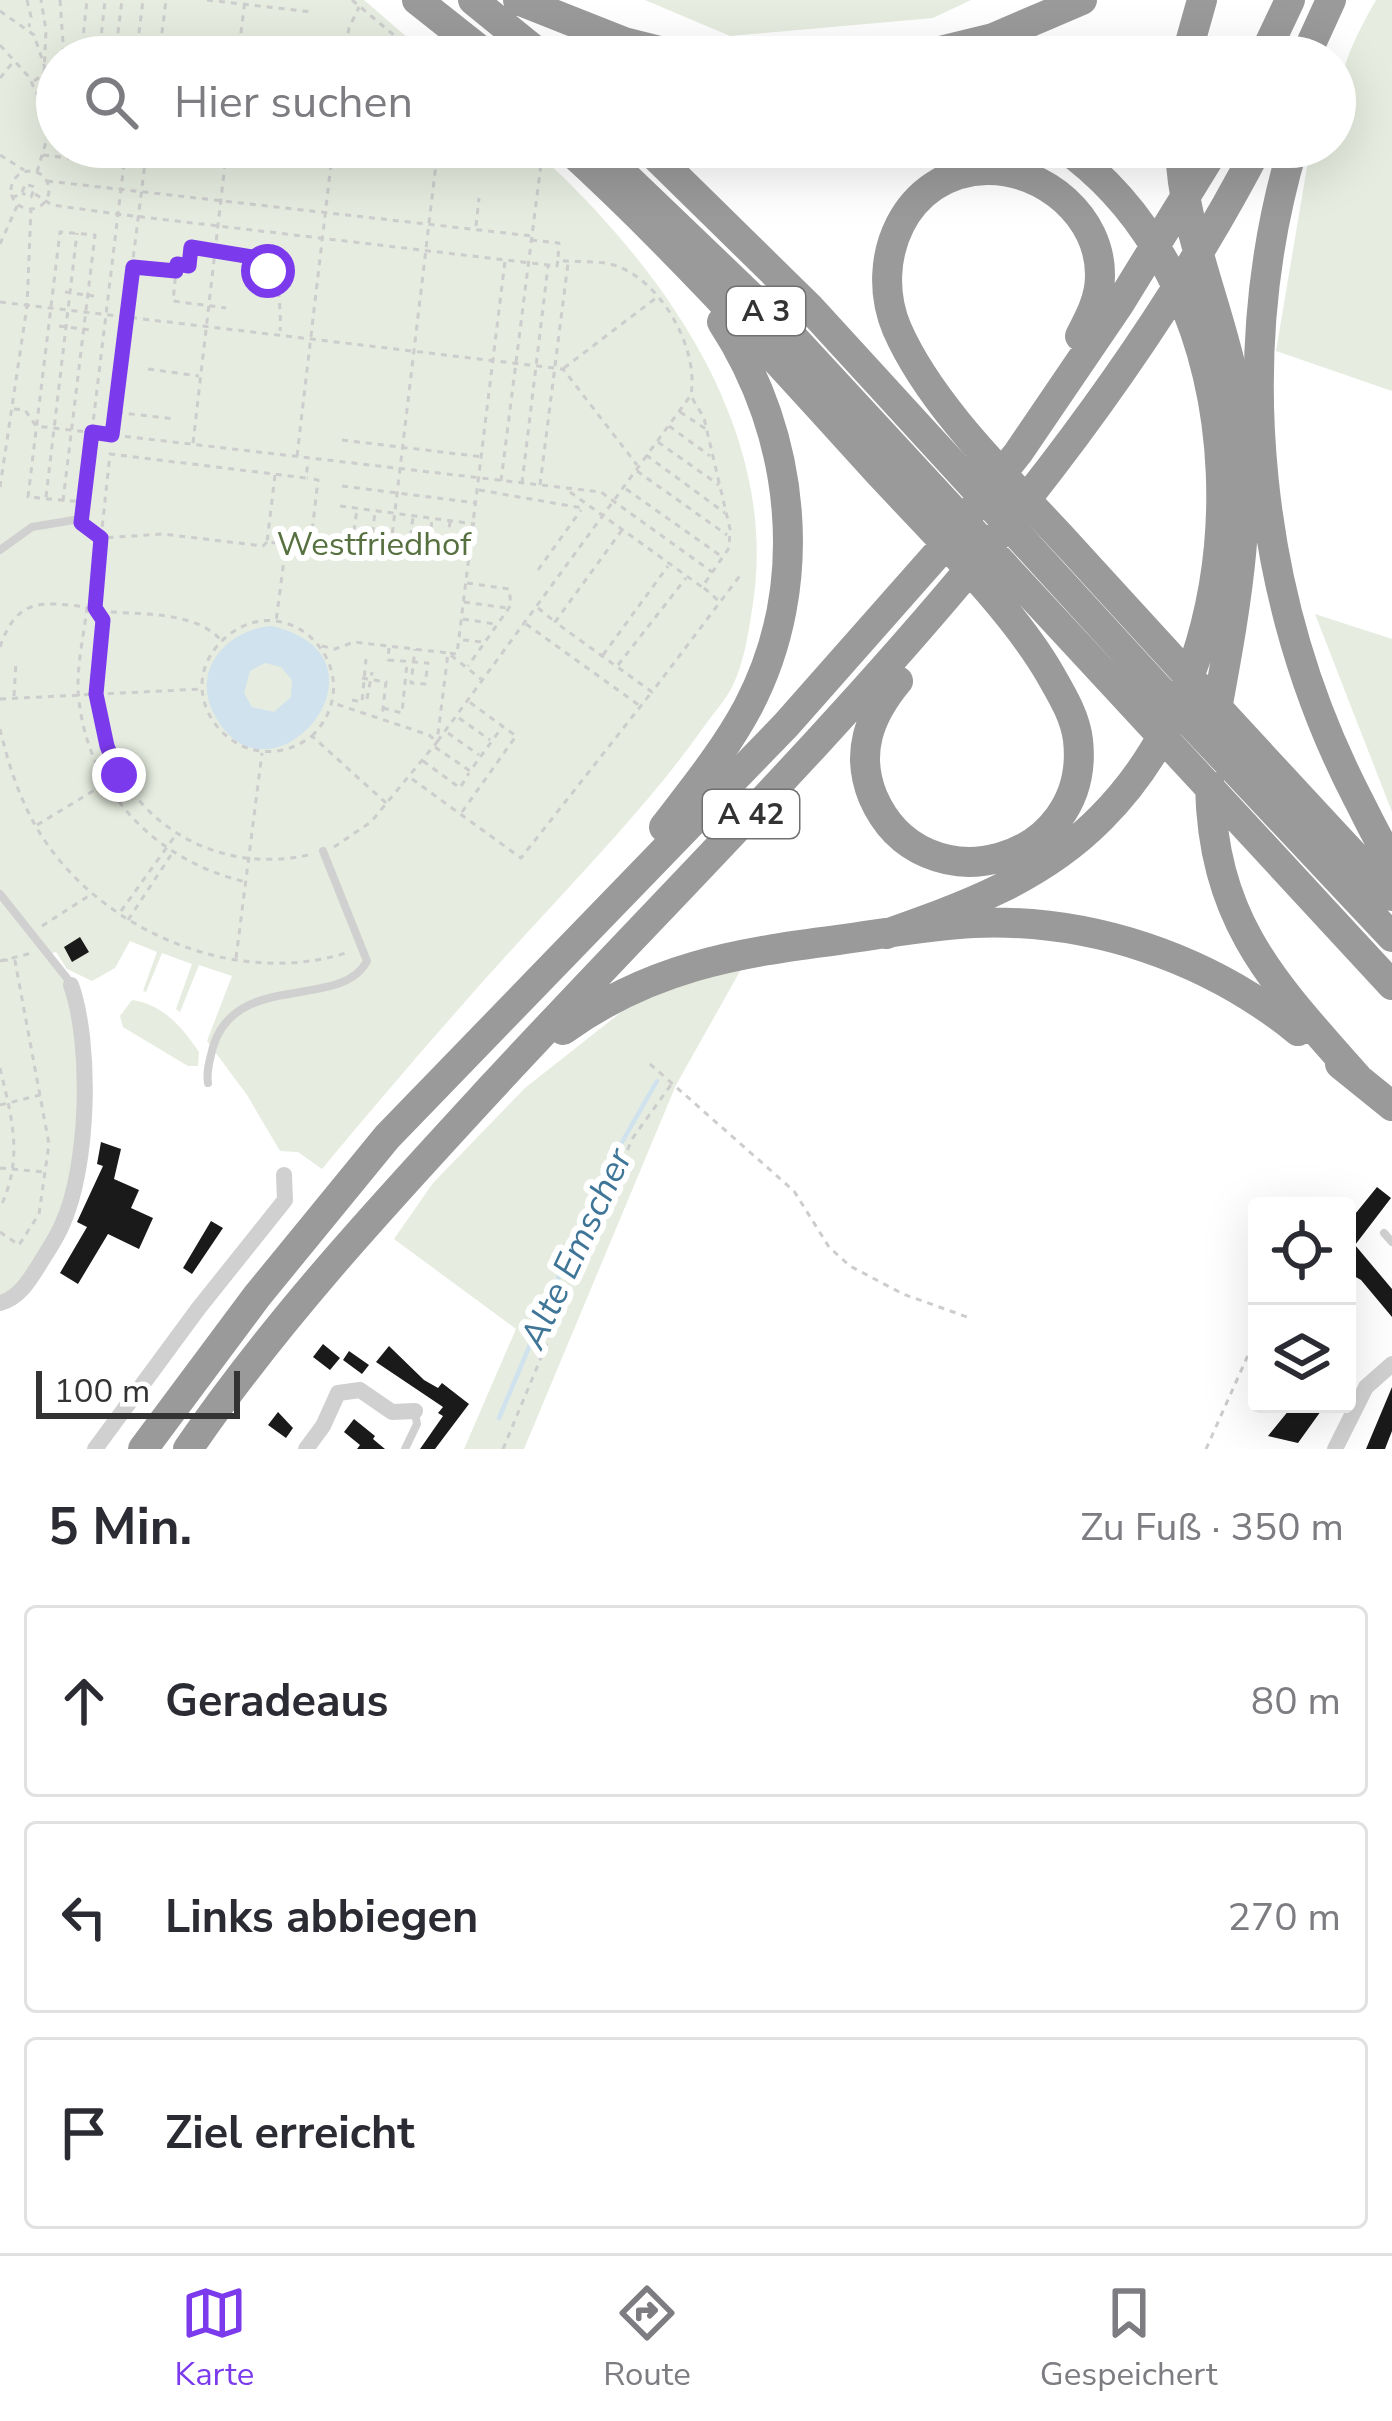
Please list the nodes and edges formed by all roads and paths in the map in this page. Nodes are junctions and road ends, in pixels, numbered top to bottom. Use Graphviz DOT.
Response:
graph roads {
  1 [pos="27,0"];
  2 [pos="41,0"];
  3 [pos="60,0"];
  4 [pos="88,0"];
  5 [pos="105,0"];
  6 [pos="122,0"];
  7 [pos="143,0"];
  8 [pos="166,0"];
  9 [pos="207,0"];
  10 [pos="352,0"];
  11 [pos="417,0"];
  12 [pos="473,0"];
  13 [pos="518,0"];
  14 [pos="1082,0"];
  15 [pos="1202,0"];
  16 [pos="1290,0"];
  17 [pos="1331,0"];
  18 [pos="1341,0"];
  19 [pos="245,2"];
  20 [pos="360,5"];
  21 [pos="0,11"];
  22 [pos="312,12"];
  23 [pos="28,31"];
  24 [pos="43,36"];
  25 [pos="63,36"];
  26 [pos="84,36"];
  27 [pos="101,36"];
  28 [pos="118,36"];
  29 [pos="139,36"];
  30 [pos="162,36"];
  31 [pos="241,36"];
  32 [pos="348,36"];
  33 [pos="396,36"];
  34 [pos="463,36"];
  35 [pos="517,36"];
  36 [pos="610,36"];
  37 [pos="998,36"];
  38 [pos="1192,36"];
  39 [pos="1273,36"];
  40 [pos="1315,36"];
  41 [pos="1329,36"];
  42 [pos="36,41"];
  43 [pos="0,45"];
  44 [pos="16,60"];
  45 [pos="0,78"];
  46 [pos="36,79"];
  47 [pos="32,82"];
  48 [pos="36,91"];
  49 [pos="0,155"];
  50 [pos="38,168"];
  51 [pos="123,168"];
  52 [pos="145,168"];
  53 [pos="225,168"];
  54 [pos="330,168"];
  55 [pos="435,168"];
  56 [pos="540,168"];
  57 [pos="588,168"];
  58 [pos="617,168"];
  59 [pos="667,168"];
  60 [pos="1092,168"];
  61 [pos="1183,168"];
  62 [pos="1203,168"];
  63 [pos="1247,168"];
  64 [pos="1288,168"];
  65 [pos="28,171"];
  66 [pos="37,172"];
  67 [pos="47,181"];
  68 [pos="27,183"];
  69 [pos="121,188"];
  70 [pos="0,189"];
  71 [pos="142,191"];
  72 [pos="22,193"];
  73 [pos="35,194"];
  74 [pos="12,197"];
  75 [pos="479,198"];
  76 [pos="221,200"];
  77 [pos="46,201"];
  78 [pos="17,205"];
  79 [pos="31,209"];
  80 [pos="325,213"];
  81 [pos="117,214"];
  82 [pos="636,214"];
  83 [pos="140,217"];
  84 [pos="11,220"];
  85 [pos="428,224"];
  86 [pos="219,226"];
  87 [pos="0,227"];
  88 [pos="475,229"];
  89 [pos="77,233"];
  90 [pos="322,238"];
  91 [pos="531,238"];
  92 [pos="0,244"];
  93 [pos="215,250"];
  94 [pos="425,250"];
  95 [pos="505,260"];
  96 [pos="558,260"];
  97 [pos="568,262"];
  98 [pos="528,263"];
  99 [pos="548,265"];
  100 [pos="133,267"];
  101 [pos="176,271"];
  102 [pos="67,292"];
  103 [pos="90,295"];
  104 [pos="656,298"];
  105 [pos="0,302"];
  106 [pos="27,305"];
  107 [pos="209,305"];
  108 [pos="50,308"];
  109 [pos="226,308"];
  110 [pos="68,310"];
  111 [pos="86,312"];
  112 [pos="105,314"];
  113 [pos="126,316"];
  114 [pos="1206,320"];
  115 [pos="63,326"];
  116 [pos="206,326"];
  117 [pos="86,329"];
  118 [pos="280,335"];
  119 [pos="310,339"];
  120 [pos="412,352"];
  121 [pos="494,360"];
  122 [pos="516,363"];
  123 [pos="536,366"];
  124 [pos="554,368"];
  125 [pos="148,369"];
  126 [pos="562,369"];
  127 [pos="201,376"];
  128 [pos="691,395"];
  129 [pos="14,409"];
  130 [pos="679,411"];
  131 [pos="114,412"];
  132 [pos="175,418"];
  133 [pos="668,425"];
  134 [pos="37,426"];
  135 [pos="54,428"];
  136 [pos="706,429"];
  137 [pos="72,430"];
  138 [pos="92,432"];
  139 [pos="112,435"];
  140 [pos="341,440"];
  141 [pos="657,441"];
  142 [pos="193,445"];
  143 [pos="960,445"];
  144 [pos="403,448"];
  145 [pos="0,450"];
  146 [pos="7,452"];
  147 [pos="1018,453"];
  148 [pos="646,455"];
  149 [pos="296,458"];
  150 [pos="482,458"];
  151 [pos="713,458"];
  152 [pos="308,459"];
  153 [pos="637,468"];
  154 [pos="400,470"];
  155 [pos="275,473"];
  156 [pos="306,478"];
  157 [pos="480,480"];
  158 [pos="501,482"];
  159 [pos="522,485"];
  160 [pos="342,486"];
  161 [pos="720,486"];
  162 [pos="540,487"];
  163 [pos="623,487"];
  164 [pos="0,488"];
  165 [pos="478,490"];
  166 [pos="568,491"];
  167 [pos="398,493"];
  168 [pos="919,495"];
  169 [pos="45,499"];
  170 [pos="64,501"];
  171 [pos="614,501"];
  172 [pos="83,502"];
  173 [pos="477,503"];
  174 [pos="340,506"];
  175 [pos="584,506"];
  176 [pos="357,508"];
  177 [pos="376,511"];
  178 [pos="395,513"];
  179 [pos="727,514"];
  180 [pos="413,516"];
  181 [pos="602,516"];
  182 [pos="432,518"];
  183 [pos="74,520"];
  184 [pos="451,520"];
  185 [pos="475,524"];
  186 [pos="622,530"];
  187 [pos="730,537"];
  188 [pos="101,538"];
  189 [pos="267,542"];
  190 [pos="352,543"];
  191 [pos="286,544"];
  192 [pos="371,545"];
  193 [pos="391,545"];
  194 [pos="409,548"];
  195 [pos="1052,548"];
  196 [pos="0,550"];
  197 [pos="446,550"];
  198 [pos="428,551"];
  199 [pos="986,554"];
  200 [pos="722,557"];
  201 [pos="669,565"];
  202 [pos="538,570"];
  203 [pos="712,572"];
  204 [pos="742,573"];
  205 [pos="687,576"];
  206 [pos="467,583"];
  207 [pos="702,587"];
  208 [pos="464,602"];
  209 [pos="720,602"];
  210 [pos="87,607"];
  211 [pos="536,607"];
  212 [pos="508,608"];
  213 [pos="96,609"];
  214 [pos="462,619"];
  215 [pos="277,622"];
  216 [pos="555,622"];
  217 [pos="525,623"];
  218 [pos="497,624"];
  219 [pos="459,639"];
  220 [pos="222,641"];
  221 [pos="485,642"];
  222 [pos="319,644"];
  223 [pos="389,646"];
  224 [pos="0,647"];
  225 [pos="415,649"];
  226 [pos="448,653"];
  227 [pos="602,656"];
  228 [pos="367,659"];
  229 [pos="16,662"];
  230 [pos="410,662"];
  231 [pos="467,667"];
  232 [pos="617,667"];
  233 [pos="372,672"];
  234 [pos="366,679"];
  235 [pos="483,680"];
  236 [pos="203,688"];
  237 [pos="652,692"];
  238 [pos="96,694"];
  239 [pos="78,695"];
  240 [pos="14,698"];
  241 [pos="0,699"];
  242 [pos="368,699"];
  243 [pos="352,700"];
  244 [pos="467,700"];
  245 [pos="333,703"];
  246 [pos="641,707"];
  247 [pos="383,708"];
  248 [pos="456,716"];
  249 [pos="382,719"];
  250 [pos="502,726"];
  251 [pos="0,729"];
  252 [pos="445,730"];
  253 [pos="312,736"];
  254 [pos="492,741"];
  255 [pos="435,744"];
  256 [pos="262,753"];
  257 [pos="481,756"];
  258 [pos="422,760"];
  259 [pos="470,771"];
  260 [pos="119,775"];
  261 [pos="410,777"];
  262 [pos="106,783"];
  263 [pos="388,805"];
  264 [pos="461,814"];
  265 [pos="36,826"];
  266 [pos="176,835"];
  267 [pos="166,848"];
  268 [pos="323,851"];
  269 [pos="172,853"];
  270 [pos="249,860"];
  271 [pos="1392,861"];
  272 [pos="246,882"];
  273 [pos="0,894"];
  274 [pos="92,894"];
  275 [pos="1392,896"];
  276 [pos="119,914"];
  277 [pos="128,920"];
  278 [pos="31,933"];
  279 [pos="886,934"];
  280 [pos="1392,937"];
  281 [pos="580,938"];
  282 [pos="360,948"];
  283 [pos="45,949"];
  284 [pos="236,959"];
  285 [pos="2,961"];
  286 [pos="71,985"];
  287 [pos="1392,985"];
  288 [pos="650,1064"];
  289 [pos="0,1068"];
  290 [pos="509,1069"];
  291 [pos="1357,1077"];
  292 [pos="673,1082"];
  293 [pos="2,1083"];
  294 [pos="208,1083"];
  295 [pos="41,1095"];
  296 [pos="8,1103"];
  297 [pos="0,1105"];
  298 [pos="1392,1106"];
  299 [pos="0,1168"];
  300 [pos="15,1169"];
  301 [pos="47,1172"];
  302 [pos="284,1175"];
  303 [pos="0,1208"];
  304 [pos="0,1232"];
  305 [pos="1384,1233"];
  306 [pos="1392,1242"];
  307 [pos="0,1304"];
  308 [pos="970,1318"];
  309 [pos="1248,1355"];
  310 [pos="1392,1364"];
  311 [pos="415,1411"];
  312 [pos="95,1449"];
  313 [pos="143,1449"];
  314 [pos="188,1449"];
  315 [pos="306,1449"];
  316 [pos="405,1449"];
  317 [pos="502,1449"];
  318 [pos="1206,1449"];
  319 [pos="1335,1449"];
  1 -- 23 [label="path"];
  2 -- 24 [label="path"];
  3 -- 25 [label="path"];
  4 -- 26 [label="path"];
  5 -- 27 [label="path"];
  6 -- 28 [label="path"];
  7 -- 29 [label="path"];
  8 -- 30 [label="path"];
  9 -- 19 [label="path"];
  10 -- 20 [label="path"];
  11 -- 34 [label="highway"];
  12 -- 35 [label="highway"];
  13 -- 36 [label="highway"];
  14 -- 37 [label="highway"];
  15 -- 38 [label="highway"];
  16 -- 39 [label="highway"];
  17 -- 40 [label="highway"];
  18 -- 41 [label="highway"];
  19 -- 22 [label="path"];
  19 -- 31 [label="path"];
  20 -- 32 [label="path"];
  20 -- 33 [label="path"];
  21 -- 23 [label="path"];
  23 -- 42 [label="path"];
  43 -- 44 [label="path"];
  44 -- 45 [label="path"];
  44 -- 47 [label="path"];
  46 -- 47 [label="path"];
  47 -- 48 [label="path"];
  49 -- 65 [label="path"];
  50 -- 66 [label="path"];
  51 -- 69 [label="path"];
  52 -- 71 [label="path"];
  53 -- 76 [label="path"];
  54 -- 80 [label="path"];
  55 -- 85 [label="path"];
  56 -- 91 [label="path"];
  57 -- 82 [label="highway"];
  58 -- 168 [label="highway, A 3"];
  59 -- 143 [label="highway, A 3"];
  60 -- 114 [label="highway"];
  61 -- 114 [label="highway"];
  62 -- 147 [label="highway, A 42"];
  63 -- 199 [label="highway, A 42"];
  64 -- 271 [label="highway"];
  65 -- 66 [label="path"];
  65 -- 68 [label="path"];
  65 -- 74 [label="path"];
  66 -- 67 [label="path"];
  67 -- 69 [label="path"];
  67 -- 77 [label="path"];
  68 -- 72 [label="path"];
  68 -- 73 [label="path"];
  69 -- 71 [label="path"];
  69 -- 81 [label="path"];
  70 -- 74 [label="path"];
  71 -- 76 [label="path"];
  71 -- 83 [label="path"];
  72 -- 73 [label="path"];
  72 -- 74 [label="path"];
  73 -- 77 [label="path"];
  74 -- 78 [label="path"];
  75 -- 88 [label="path"];
  76 -- 80 [label="path"];
  76 -- 86 [label="path"];
  77 -- 79 [label="path"];
  77 -- 81 [label="path"];
  78 -- 79 [label="path"];
  78 -- 84 [label="path"];
  79 -- 106 [label="path"];
  80 -- 85 [label="path"];
  80 -- 90 [label="path"];
  81 -- 83 [label="path"];
  81 -- 112 [label="path"];
  82 -- 168 [label="highway"];
  82 -- 281 [label="highway"];
  83 -- 86 [label="path"];
  83 -- 100 [label="path"];
  84 -- 87 [label="path"];
  84 -- 92 [label="path"];
  85 -- 88 [label="path"];
  85 -- 94 [label="path"];
  86 -- 90 [label="path"];
  86 -- 93 [label="path"];
  88 -- 91 [label="path"];
  89 -- 102 [label="path"];
  89 -- 103 [label="path"];
  89 -- 108 [label="path"];
  90 -- 94 [label="path"];
  90 -- 119 [label="path"];
  91 -- 96 [label="path"];
  91 -- 98 [label="path"];
  93 -- 101 [label="path"];
  93 -- 107 [label="path"];
  93 -- 118 [label="path"];
  94 -- 95 [label="path"];
  94 -- 120 [label="path"];
  95 -- 98 [label="path"];
  95 -- 121 [label="path"];
  96 -- 97 [label="path"];
  96 -- 99 [label="path"];
  97 -- 104 [label="path"];
  97 -- 124 [label="path"];
  98 -- 99 [label="path"];
  98 -- 122 [label="path"];
  99 -- 123 [label="path"];
  100 -- 101 [label="path"];
  100 -- 113 [label="path"];
  101 -- 107 [label="path"];
  102 -- 103 [label="path"];
  102 -- 110 [label="path"];
  103 -- 111 [label="path"];
  104 -- 126 [label="path"];
  104 -- 128 [label="path"];
  105 -- 106 [label="path"];
  106 -- 108 [label="path"];
  106 -- 129 [label="path"];
  107 -- 109 [label="path"];
  107 -- 116 [label="path"];
  108 -- 110 [label="path"];
  108 -- 134 [label="path"];
  110 -- 111 [label="path"];
  110 -- 115 [label="path"];
  111 -- 112 [label="path"];
  111 -- 117 [label="path"];
  112 -- 113 [label="path"];
  112 -- 138 [label="path"];
  113 -- 116 [label="path"];
  113 -- 131 [label="path"];
  114 -- 279 [label="highway"];
  114 -- 291 [label="highway"];
  115 -- 117 [label="path"];
  115 -- 135 [label="path"];
  116 -- 118 [label="path"];
  116 -- 127 [label="path"];
  117 -- 137 [label="path"];
  118 -- 119 [label="path"];
  119 -- 120 [label="path"];
  119 -- 149 [label="path"];
  120 -- 121 [label="path"];
  120 -- 144 [label="path"];
  121 -- 122 [label="path"];
  121 -- 150 [label="path"];
  122 -- 123 [label="path"];
  122 -- 158 [label="path"];
  123 -- 124 [label="path"];
  123 -- 159 [label="path"];
  124 -- 126 [label="path"];
  124 -- 162 [label="path"];
  125 -- 127 [label="path"];
  126 -- 153 [label="path"];
  127 -- 142 [label="path"];
  128 -- 130 [label="path"];
  128 -- 136 [label="path"];
  129 -- 134 [label="path"];
  129 -- 146 [label="path"];
  130 -- 133 [label="path"];
  130 -- 136 [label="path"];
  131 -- 132 [label="path"];
  131 -- 139 [label="path"];
  133 -- 141 [label="path"];
  133 -- 151 [label="path"];
  134 -- 135 [label="path"];
  134 -- 169 [label="path"];
  135 -- 137 [label="path"];
  135 -- 169 [label="path"];
  136 -- 151 [label="path"];
  137 -- 138 [label="path"];
  137 -- 170 [label="path"];
  138 -- 139 [label="path"];
  138 -- 172 [label="path"];
  139 -- 142 [label="path"];
  140 -- 144 [label="path"];
  141 -- 148 [label="path"];
  141 -- 161 [label="path"];
  142 -- 149 [label="path"];
  143 -- 147 [label="highway"];
  143 -- 195 [label="highway, A 3"];
  144 -- 150 [label="path"];
  144 -- 154 [label="path"];
  145 -- 146 [label="path"];
  146 -- 164 [label="path"];
  147 -- 281 [label="highway, A 42"];
  148 -- 153 [label="path"];
  148 -- 179 [label="path"];
  149 -- 152 [label="path"];
  150 -- 157 [label="path"];
  151 -- 161 [label="path"];
  152 -- 154 [label="path"];
  152 -- 156 [label="path"];
  153 -- 163 [label="path"];
  153 -- 187 [label="path"];
  154 -- 157 [label="path"];
  154 -- 167 [label="path"];
  155 -- 156 [label="path"];
  155 -- 188 [label="path"];
  155 -- 189 [label="path"];
  156 -- 191 [label="path"];
  157 -- 158 [label="path"];
  157 -- 165 [label="path"];
  158 -- 159 [label="path"];
  159 -- 162 [label="path"];
  160 -- 167 [label="path"];
  161 -- 179 [label="path"];
  162 -- 166 [label="path"];
  163 -- 171 [label="path"];
  163 -- 200 [label="path"];
  165 -- 173 [label="path"];
  165 -- 175 [label="path"];
  166 -- 171 [label="path"];
  166 -- 175 [label="path"];
  167 -- 173 [label="path"];
  167 -- 178 [label="path"];
  168 -- 199 [label="highway"];
  168 -- 287 [label="highway, A 3"];
  169 -- 170 [label="path"];
  170 -- 172 [label="path"];
  171 -- 181 [label="path"];
  171 -- 203 [label="path"];
  172 -- 188 [label="path"];
  173 -- 185 [label="path"];
  174 -- 176 [label="path"];
  175 -- 181 [label="path"];
  175 -- 202 [label="path"];
  176 -- 177 [label="path"];
  176 -- 190 [label="path"];
  177 -- 178 [label="path"];
  177 -- 192 [label="path"];
  178 -- 180 [label="path"];
  178 -- 193 [label="path"];
  179 -- 187 [label="path"];
  180 -- 182 [label="path"];
  180 -- 194 [label="path"];
  181 -- 186 [label="path"];
  181 -- 211 [label="path"];
  182 -- 184 [label="path"];
  182 -- 198 [label="path"];
  183 -- 196 [label="lane"];
  184 -- 185 [label="path"];
  184 -- 197 [label="path"];
  185 -- 206 [label="path"];
  186 -- 201 [label="path"];
  186 -- 216 [label="path"];
  187 -- 200 [label="path"];
  188 -- 189 [label="path"];
  188 -- 213 [label="path"];
  189 -- 191 [label="path"];
  191 -- 215 [label="path"];
  195 -- 275 [label="highway"];
  195 -- 280 [label="highway, A 3"];
  199 -- 290 [label="highway, A 42"];
  200 -- 203 [label="path"];
  201 -- 205 [label="path"];
  201 -- 227 [label="path"];
  203 -- 207 [label="path"];
  204 -- 209 [label="path"];
  205 -- 207 [label="path"];
  205 -- 232 [label="path"];
  206 -- 208 [label="path"];
  206 -- 212 [label="path"];
  207 -- 209 [label="path"];
  208 -- 212 [label="path"];
  208 -- 214 [label="path"];
  209 -- 237 [label="path"];
  210 -- 213 [label="path"];
  210 -- 224 [label="path"];
  210 -- 239 [label="path"];
  211 -- 216 [label="path"];
  211 -- 217 [label="path"];
  212 -- 218 [label="path"];
  213 -- 220 [label="path"];
  213 -- 238 [label="path"];
  214 -- 218 [label="path"];
  214 -- 219 [label="path"];
  215 -- 220 [label="path"];
  215 -- 222 [label="path"];
  216 -- 227 [label="path"];
  217 -- 235 [label="path"];
  217 -- 246 [label="path"];
  218 -- 221 [label="path"];
  219 -- 221 [label="path"];
  219 -- 226 [label="path"];
  220 -- 236 [label="path"];
  221 -- 231 [label="path"];
  222 -- 223 [label="path"];
  222 -- 245 [label="path"];
  223 -- 225 [label="path"];
  223 -- 230 [label="path"];
  225 -- 226 [label="path"];
  225 -- 230 [label="path"];
  226 -- 231 [label="path"];
  226 -- 255 [label="path"];
  227 -- 232 [label="path"];
  228 -- 234 [label="path"];
  229 -- 240 [label="path"];
  230 -- 247 [label="path"];
  231 -- 235 [label="path"];
  232 -- 237 [label="path"];
  233 -- 234 [label="path"];
  234 -- 242 [label="path"];
  234 -- 243 [label="path"];
  234 -- 247 [label="path"];
  235 -- 244 [label="path"];
  236 -- 238 [label="path"];
  236 -- 256 [label="path"];
  237 -- 246 [label="path"];
  238 -- 239 [label="path"];
  238 -- 260 [label="path"];
  239 -- 240 [label="path"];
  239 -- 262 [label="path"];
  240 -- 241 [label="path"];
  244 -- 248 [label="path"];
  244 -- 250 [label="path"];
  245 -- 249 [label="path"];
  245 -- 253 [label="path"];
  246 -- 264 [label="path"];
  247 -- 249 [label="path"];
  248 -- 252 [label="path"];
  248 -- 254 [label="path"];
  249 -- 255 [label="path"];
  250 -- 254 [label="path"];
  250 -- 264 [label="path"];
  251 -- 265 [label="path"];
  252 -- 255 [label="path"];
  252 -- 257 [label="path"];
  253 -- 256 [label="path"];
  253 -- 263 [label="path"];
  254 -- 257 [label="path"];
  255 -- 258 [label="path"];
  255 -- 259 [label="path"];
  256 -- 270 [label="path"];
  257 -- 259 [label="path"];
  258 -- 259 [label="path"];
  258 -- 261 [label="path"];
  260 -- 262 [label="path"];
  260 -- 266 [label="path"];
  261 -- 263 [label="path"];
  261 -- 264 [label="path"];
  262 -- 265 [label="path"];
  262 -- 267 [label="path"];
  263 -- 268 [label="path"];
  265 -- 274 [label="path"];
  266 -- 267 [label="path"];
  266 -- 270 [label="path"];
  267 -- 269 [label="path"];
  267 -- 276 [label="path"];
  268 -- 270 [label="path"];
  268 -- 282 [label="lane"];
  269 -- 272 [label="path"];
  269 -- 277 [label="path"];
  270 -- 272 [label="path"];
  272 -- 284 [label="path"];
  273 -- 278 [label="lane"];
  274 -- 276 [label="path"];
  274 -- 278 [label="path"];
  276 -- 277 [label="path"];
  277 -- 284 [label="path"];
  278 -- 283 [label="lane"];
  279 -- 290 [label="highway"];
  279 -- 291 [label="highway"];
  281 -- 313 [label="highway, A 42"];
  282 -- 284 [label="path"];
  282 -- 294 [label="lane"];
  283 -- 285 [label="path"];
  283 -- 286 [label="lane"];
  285 -- 295 [label="path"];
  286 -- 307 [label="street"];
  288 -- 292 [label="path"];
  289 -- 293 [label="path"];
  290 -- 314 [label="highway, A 42"];
  291 -- 298 [label="highway"];
  292 -- 308 [label="path"];
  292 -- 317 [label="path"];
  293 -- 296 [label="path"];
  295 -- 296 [label="path"];
  295 -- 301 [label="path"];
  296 -- 297 [label="path"];
  296 -- 300 [label="path"];
  299 -- 300 [label="path"];
  300 -- 301 [label="path"];
  300 -- 303 [label="path"];
  301 -- 304 [label="path"];
  302 -- 312 [label="street"];
  305 -- 306 [label="lane"];
  309 -- 318 [label="path"];
  310 -- 319 [label="street"];
  311 -- 315 [label="street"];
  311 -- 316 [label="lane"];
}
